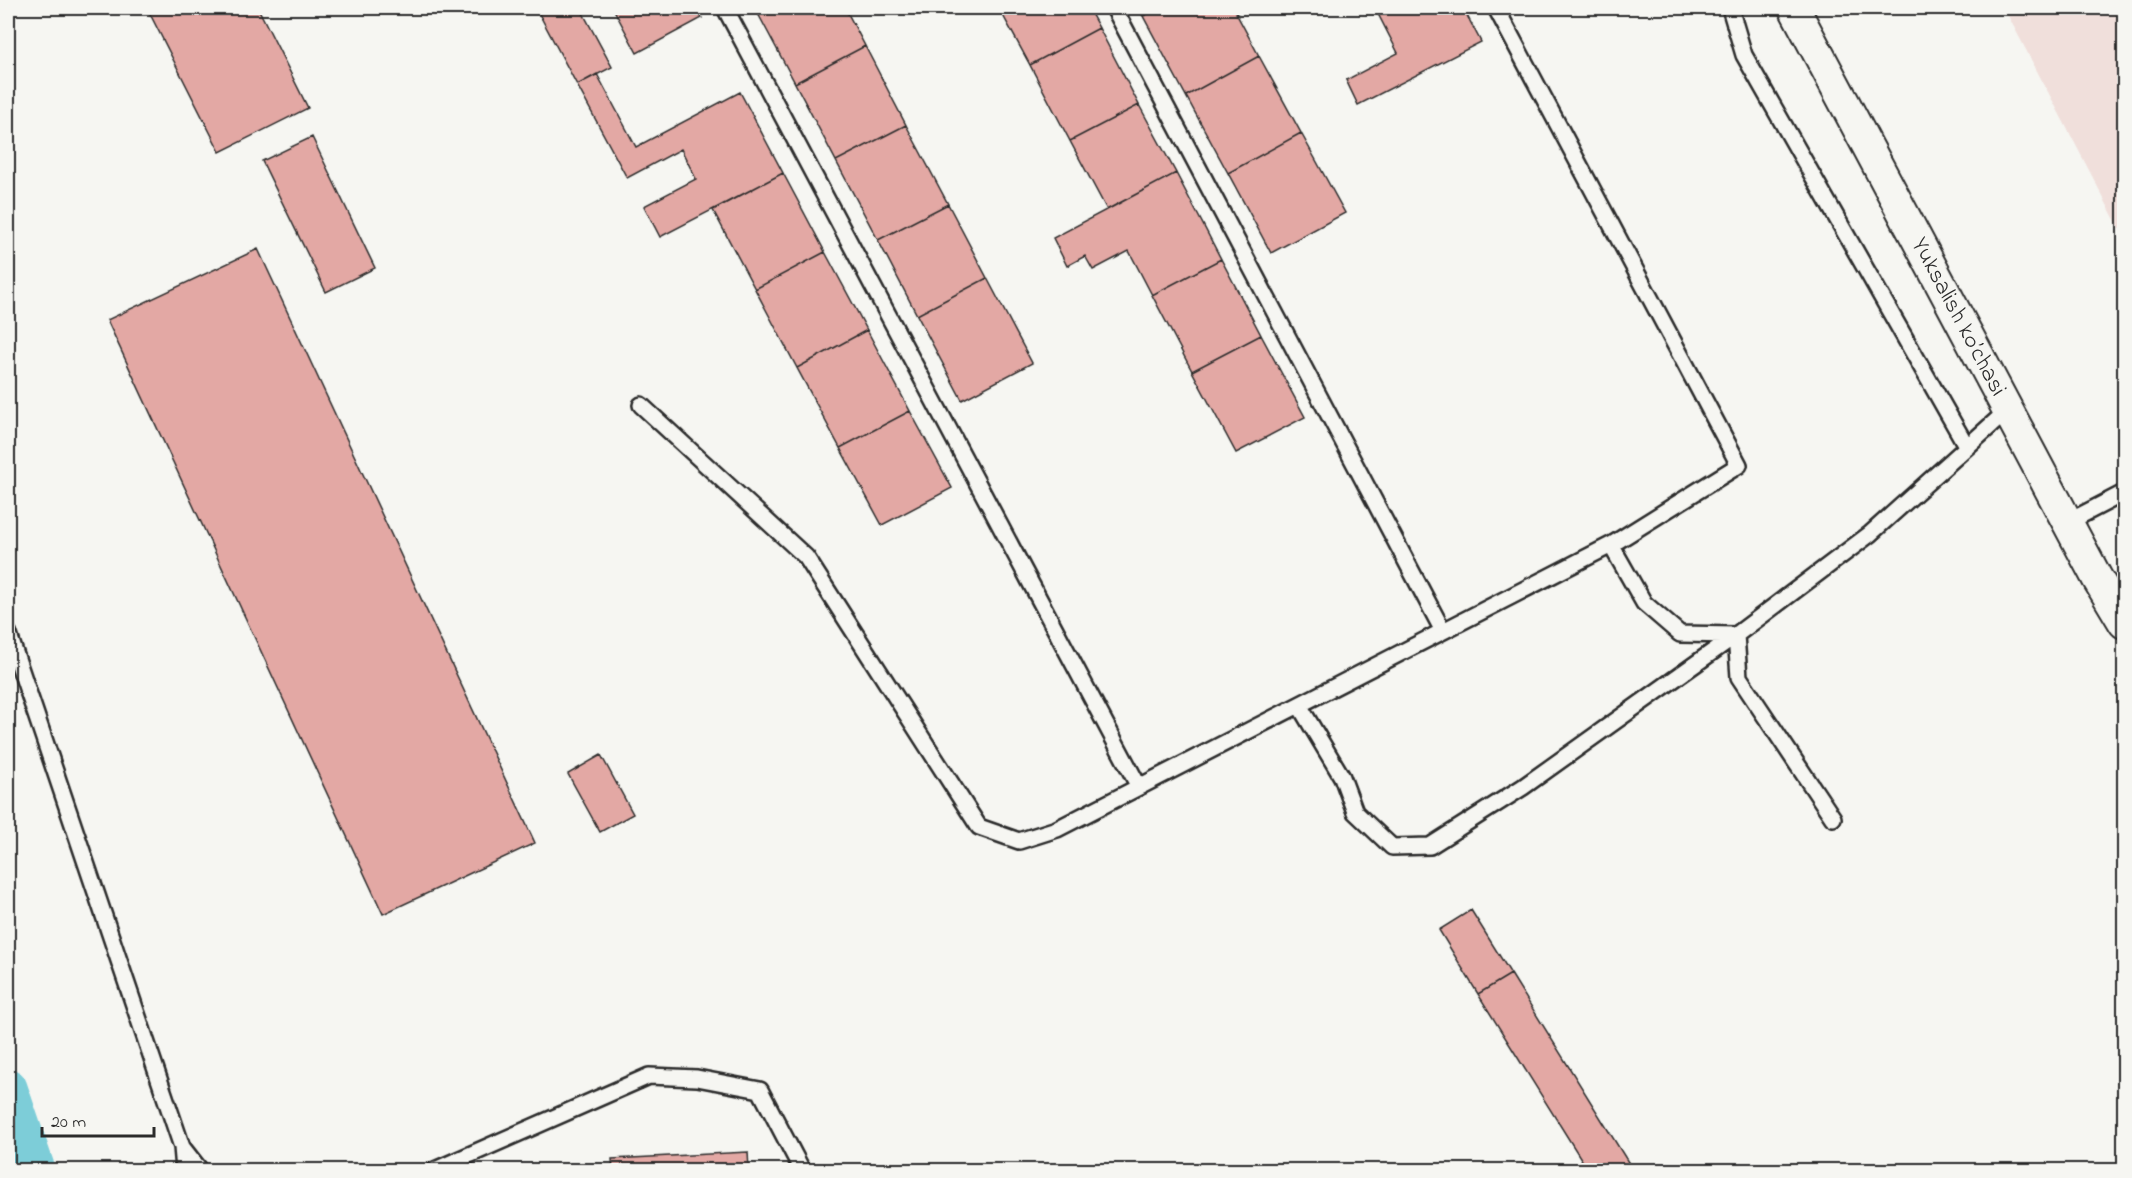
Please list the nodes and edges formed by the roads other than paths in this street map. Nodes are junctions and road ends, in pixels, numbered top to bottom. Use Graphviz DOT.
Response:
graph roads {
  1 [pos="725,8"];
  2 [pos="1114,8"];
  3 [pos="1496,8"];
  4 [pos="1730,8"];
  5 [pos="1794,8"];
  6 [pos="641,405"];
  7 [pos="2008,410"];
  8 [pos="1967,447"];
  9 [pos="2124,493"];
  10 [pos="2068,522"];
  11 [pos="1611,545"];
  12 [pos="2124,623"];
  13 [pos="1443,631"];
  14 [pos="8,632"];
  15 [pos="1736,635"];
  16 [pos="1299,705"];
  17 [pos="1139,787"];
  18 [pos="1833,818"];
  19 [pos="182,1147"];
  20 [pos="184,1170"];
  21 [pos="200,1170"];
  22 [pos="435,1170"];
  23 [pos="802,1170"];
  1 -- 17 [label="lane"];
  2 -- 13 [label="lane"];
  3 -- 11 [label="lane"];
  4 -- 8 [label="lane"];
  5 -- 7 [label="street, Yuksalish ko’chasi"];
  6 -- 17 [label="lane"];
  7 -- 8 [label="lane"];
  7 -- 10 [label="street, Yuksalish ko’chasi"];
  8 -- 15 [label="lane"];
  9 -- 10 [label="lane"];
  10 -- 12 [label="street, Yuksalish ko’chasi"];
  11 -- 13 [label="lane"];
  11 -- 15 [label="lane"];
  13 -- 16 [label="lane"];
  14 -- 19 [label="lane"];
  15 -- 16 [label="lane"];
  15 -- 18 [label="lane"];
  16 -- 17 [label="lane"];
  19 -- 20 [label="lane"];
  19 -- 21 [label="lane"];
  22 -- 23 [label="lane"];
}
